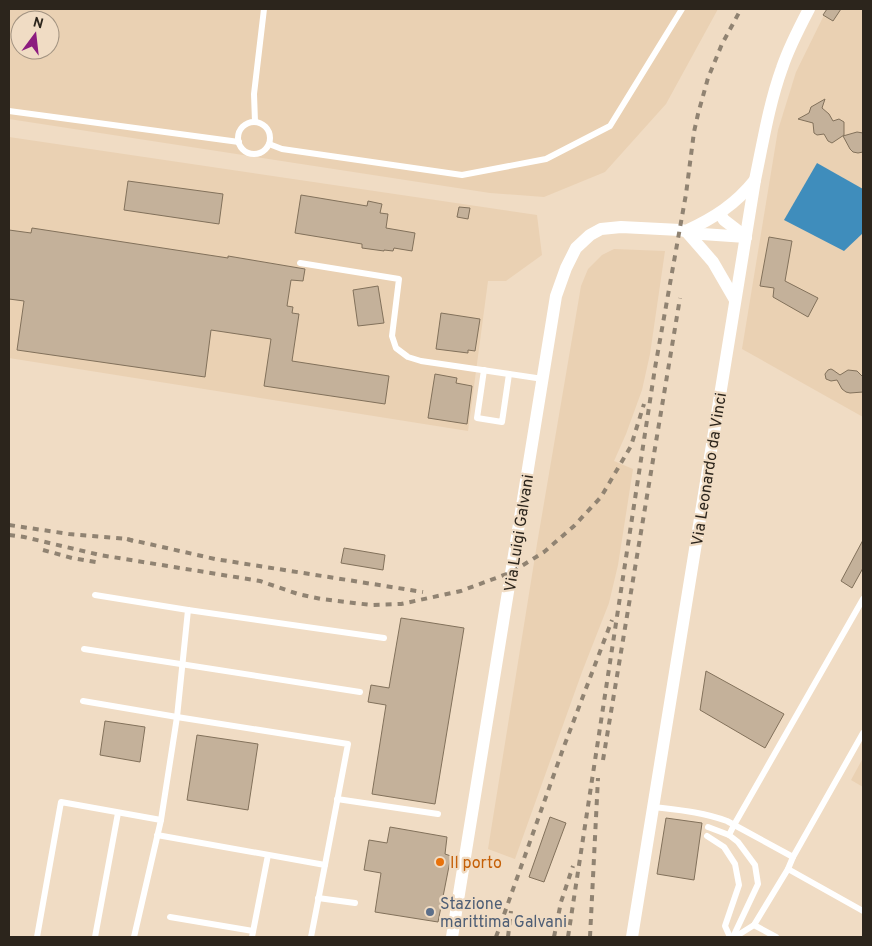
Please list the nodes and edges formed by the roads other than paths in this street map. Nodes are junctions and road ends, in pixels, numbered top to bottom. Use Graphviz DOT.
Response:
graph roads {
  1 [pos="264,9"];
  2 [pos="682,9"];
  3 [pos="809,9"];
  4 [pos="9,111"];
  5 [pos="255,122"];
  6 [pos="239,142"];
  7 [pos="269,144"];
  8 [pos="755,180"];
  9 [pos="720,214"];
  10 [pos="686,231"];
  11 [pos="746,237"];
  12 [pos="300,263"];
  13 [pos="735,300"];
  14 [pos="484,370"];
  15 [pos="509,374"];
  16 [pos="543,379"];
  17 [pos="95,595"];
  18 [pos="863,599"];
  19 [pos="188,610"];
  20 [pos="384,638"];
  21 [pos="84,650"];
  22 [pos="183,665"];
  23 [pos="360,692"];
  24 [pos="83,701"];
  25 [pos="178,717"];
  26 [pos="863,733"];
  27 [pos="337,799"];
  28 [pos="654,807"];
  29 [pos="118,813"];
  30 [pos="438,814"];
  31 [pos="161,820"];
  32 [pos="734,824"];
  33 [pos="708,827"];
  34 [pos="729,835"];
  35 [pos="157,836"];
  36 [pos="707,836"];
  37 [pos="268,856"];
  38 [pos="793,857"];
  39 [pos="325,865"];
  40 [pos="788,869"];
  41 [pos="318,898"];
  42 [pos="355,903"];
  43 [pos="863,911"];
  44 [pos="170,917"];
  45 [pos="754,925"];
  46 [pos="252,934"];
  47 [pos="38,937"];
  48 [pos="96,937"];
  49 [pos="134,937"];
  50 [pos="311,937"];
  51 [pos="452,937"];
  52 [pos="632,937"];
  53 [pos="733,937"];
  54 [pos="776,937"];
  1 -- 5 [label="lane"];
  2 -- 7 [label="lane"];
  3 -- 8 [label="street, Via Leonardo da Vinci"];
  4 -- 6 [label="lane"];
  5 -- 6 [label="lane"];
  5 -- 7 [label="lane"];
  6 -- 7 [label="lane"];
  8 -- 9 [label="street"];
  8 -- 11 [label="street, Via Leonardo da Vinci"];
  9 -- 10 [label="street"];
  9 -- 11 [label="street"];
  10 -- 11 [label="street, Via Luigi Galvani"];
  10 -- 13 [label="street"];
  10 -- 16 [label="street, Via Luigi Galvani"];
  11 -- 13 [label="street, Via Leonardo da Vinci"];
  12 -- 14 [label="lane"];
  13 -- 28 [label="street, Via Leonardo da Vinci"];
  14 -- 15 [label="lane"];
  14 -- 15 [label="lane"];
  15 -- 16 [label="lane"];
  16 -- 51 [label="street, Via Luigi Galvani"];
  17 -- 19 [label="lane"];
  18 -- 32 [label="lane"];
  19 -- 20 [label="lane"];
  19 -- 22 [label="lane"];
  21 -- 22 [label="lane"];
  22 -- 23 [label="lane"];
  22 -- 25 [label="lane"];
  24 -- 25 [label="lane"];
  25 -- 27 [label="lane"];
  25 -- 31 [label="lane"];
  26 -- 38 [label="lane"];
  27 -- 30 [label="lane"];
  27 -- 39 [label="lane"];
  28 -- 32 [label="lane"];
  28 -- 52 [label="street, Via Leonardo da Vinci"];
  29 -- 31 [label="lane"];
  29 -- 47 [label="lane"];
  29 -- 48 [label="lane"];
  31 -- 35 [label="lane"];
  32 -- 34 [label="lane"];
  32 -- 38 [label="lane"];
  33 -- 34 [label="lane"];
  34 -- 53 [label="lane"];
  35 -- 37 [label="lane"];
  35 -- 49 [label="lane"];
  36 -- 53 [label="lane"];
  37 -- 39 [label="lane"];
  37 -- 46 [label="lane"];
  38 -- 40 [label="lane"];
  39 -- 41 [label="lane"];
  40 -- 43 [label="lane"];
  40 -- 45 [label="lane"];
  41 -- 42 [label="lane"];
  41 -- 50 [label="lane"];
  44 -- 46 [label="lane"];
  45 -- 53 [label="lane"];
  45 -- 54 [label="lane"];
}
